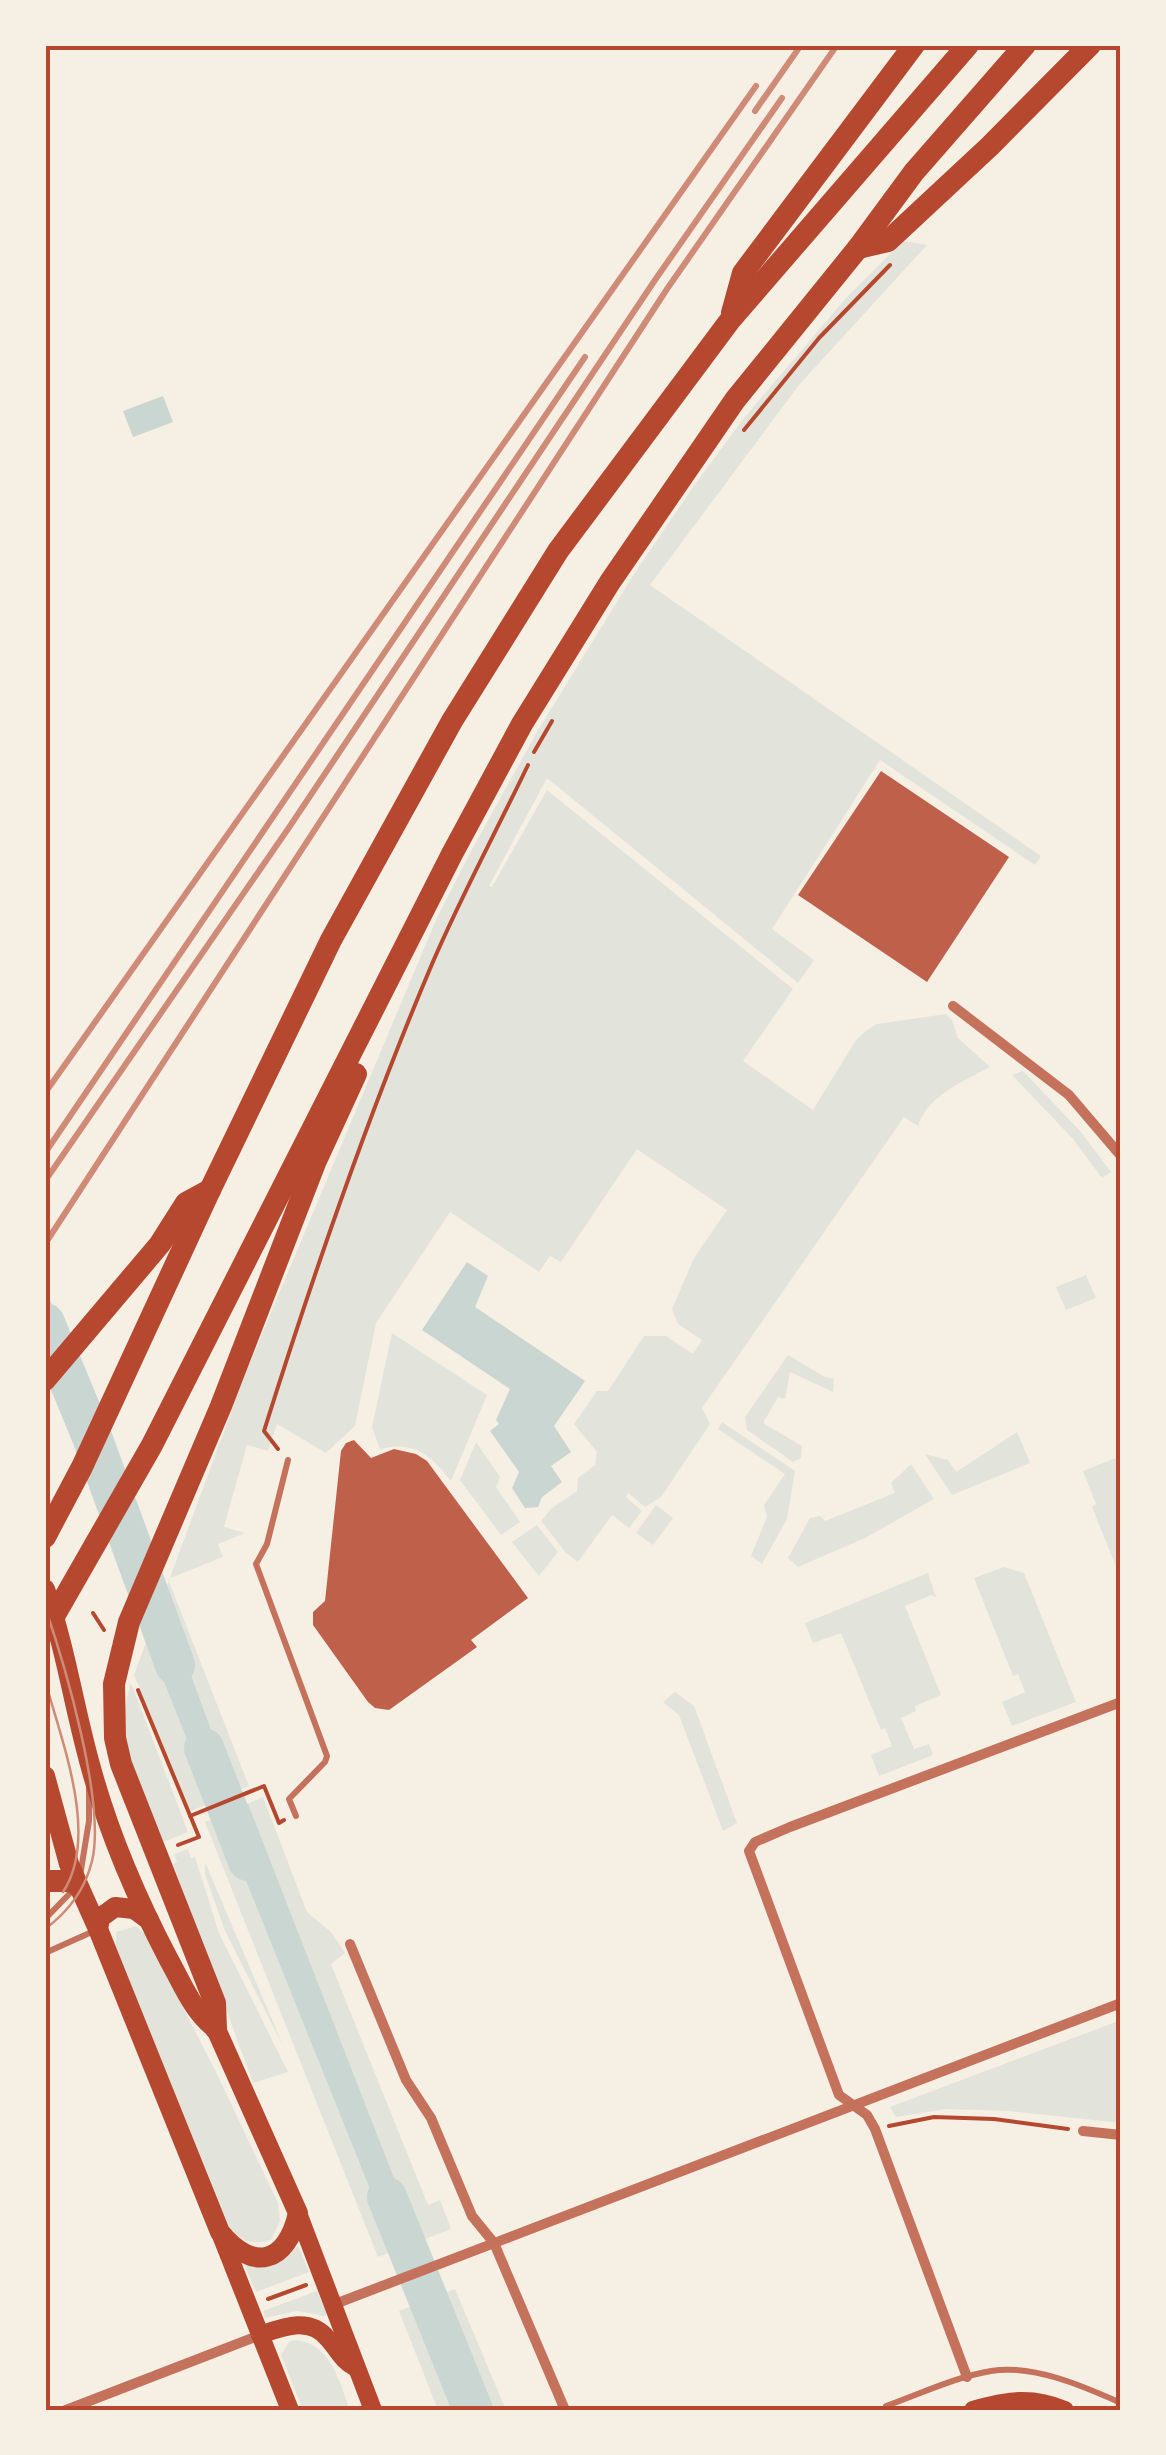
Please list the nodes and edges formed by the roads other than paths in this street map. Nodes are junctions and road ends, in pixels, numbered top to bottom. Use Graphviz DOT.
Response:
graph roads {
  1 [pos="914,45"];
  2 [pos="968,45"];
  3 [pos="1025,45"];
  4 [pos="1090,45"];
  5 [pos="858,248"];
  6 [pos="731,320"];
  7 [pos="953,1006"];
  8 [pos="370,1017"];
  9 [pos="1121,1156"];
  10 [pos="210,1190"];
  11 [pos="45,1380"];
  12 [pos="288,1460"];
  13 [pos="45,1537"];
  14 [pos="45,1589"];
  15 [pos="45,1632"];
  16 [pos="1121,1702"];
  17 [pos="90,1768"];
  18 [pos="45,1776"];
  19 [pos="296,1816"];
  20 [pos="45,1881"];
  21 [pos="77,1885"];
  22 [pos="45,1920"];
  23 [pos="150,1921"];
  24 [pos="98,1930"];
  25 [pos="350,1944"];
  26 [pos="45,1954"];
  27 [pos="1121,2003"];
  28 [pos="216,2029"];
  29 [pos="850,2105"];
  30 [pos="1083,2131"];
  31 [pos="1121,2135"];
  32 [pos="298,2213"];
  33 [pos="220,2232"];
  34 [pos="494,2243"];
  35 [pos="335,2304"];
  36 [pos="260,2335"];
  37 [pos="356,2368"];
  38 [pos="968,2378"];
  39 [pos="1121,2403"];
  40 [pos="886,2406"];
  41 [pos="66,2410"];
  42 [pos="290,2410"];
  43 [pos="373,2410"];
  44 [pos="565,2410"];
  45 [pos="973,2410"];
  46 [pos="1065,2410"];
  1 -- 6 [label="highway"];
  2 -- 6 [label="highway"];
  3 -- 5 [label="highway"];
  4 -- 5 [label="highway"];
  5 -- 8 [label="highway"];
  6 -- 10 [label="highway"];
  7 -- 9 [label="street"];
  8 -- 15 [label="highway"];
  8 -- 28 [label="highway"];
  10 -- 11 [label="highway"];
  10 -- 13 [label="highway"];
  12 -- 19 [label="lane"];
  14 -- 17 [label="main road"];
  16 -- 29 [label="street"];
  17 -- 21 [label="lane"];
  17 -- 23 [label="main road"];
  18 -- 21 [label="main road"];
  20 -- 21 [label="highway"];
  21 -- 22 [label="lane"];
  21 -- 24 [label="main road"];
  23 -- 24 [label="main road"];
  23 -- 28 [label="main road"];
  24 -- 26 [label="lane"];
  24 -- 33 [label="main road"];
  25 -- 34 [label="street"];
  27 -- 29 [label="street"];
  28 -- 32 [label="main road"];
  29 -- 34 [label="street"];
  29 -- 38 [label="street"];
  30 -- 31 [label="street"];
  32 -- 33 [label="main road"];
  32 -- 35 [label="main road"];
  33 -- 36 [label="main road"];
  34 -- 35 [label="street"];
  34 -- 44 [label="street"];
  35 -- 37 [label="main road"];
  36 -- 37 [label="main road"];
  36 -- 41 [label="street"];
  36 -- 42 [label="main road"];
  37 -- 43 [label="main road"];
  38 -- 39 [label="lane"];
  38 -- 40 [label="lane"];
  45 -- 46 [label="main road"];
}
